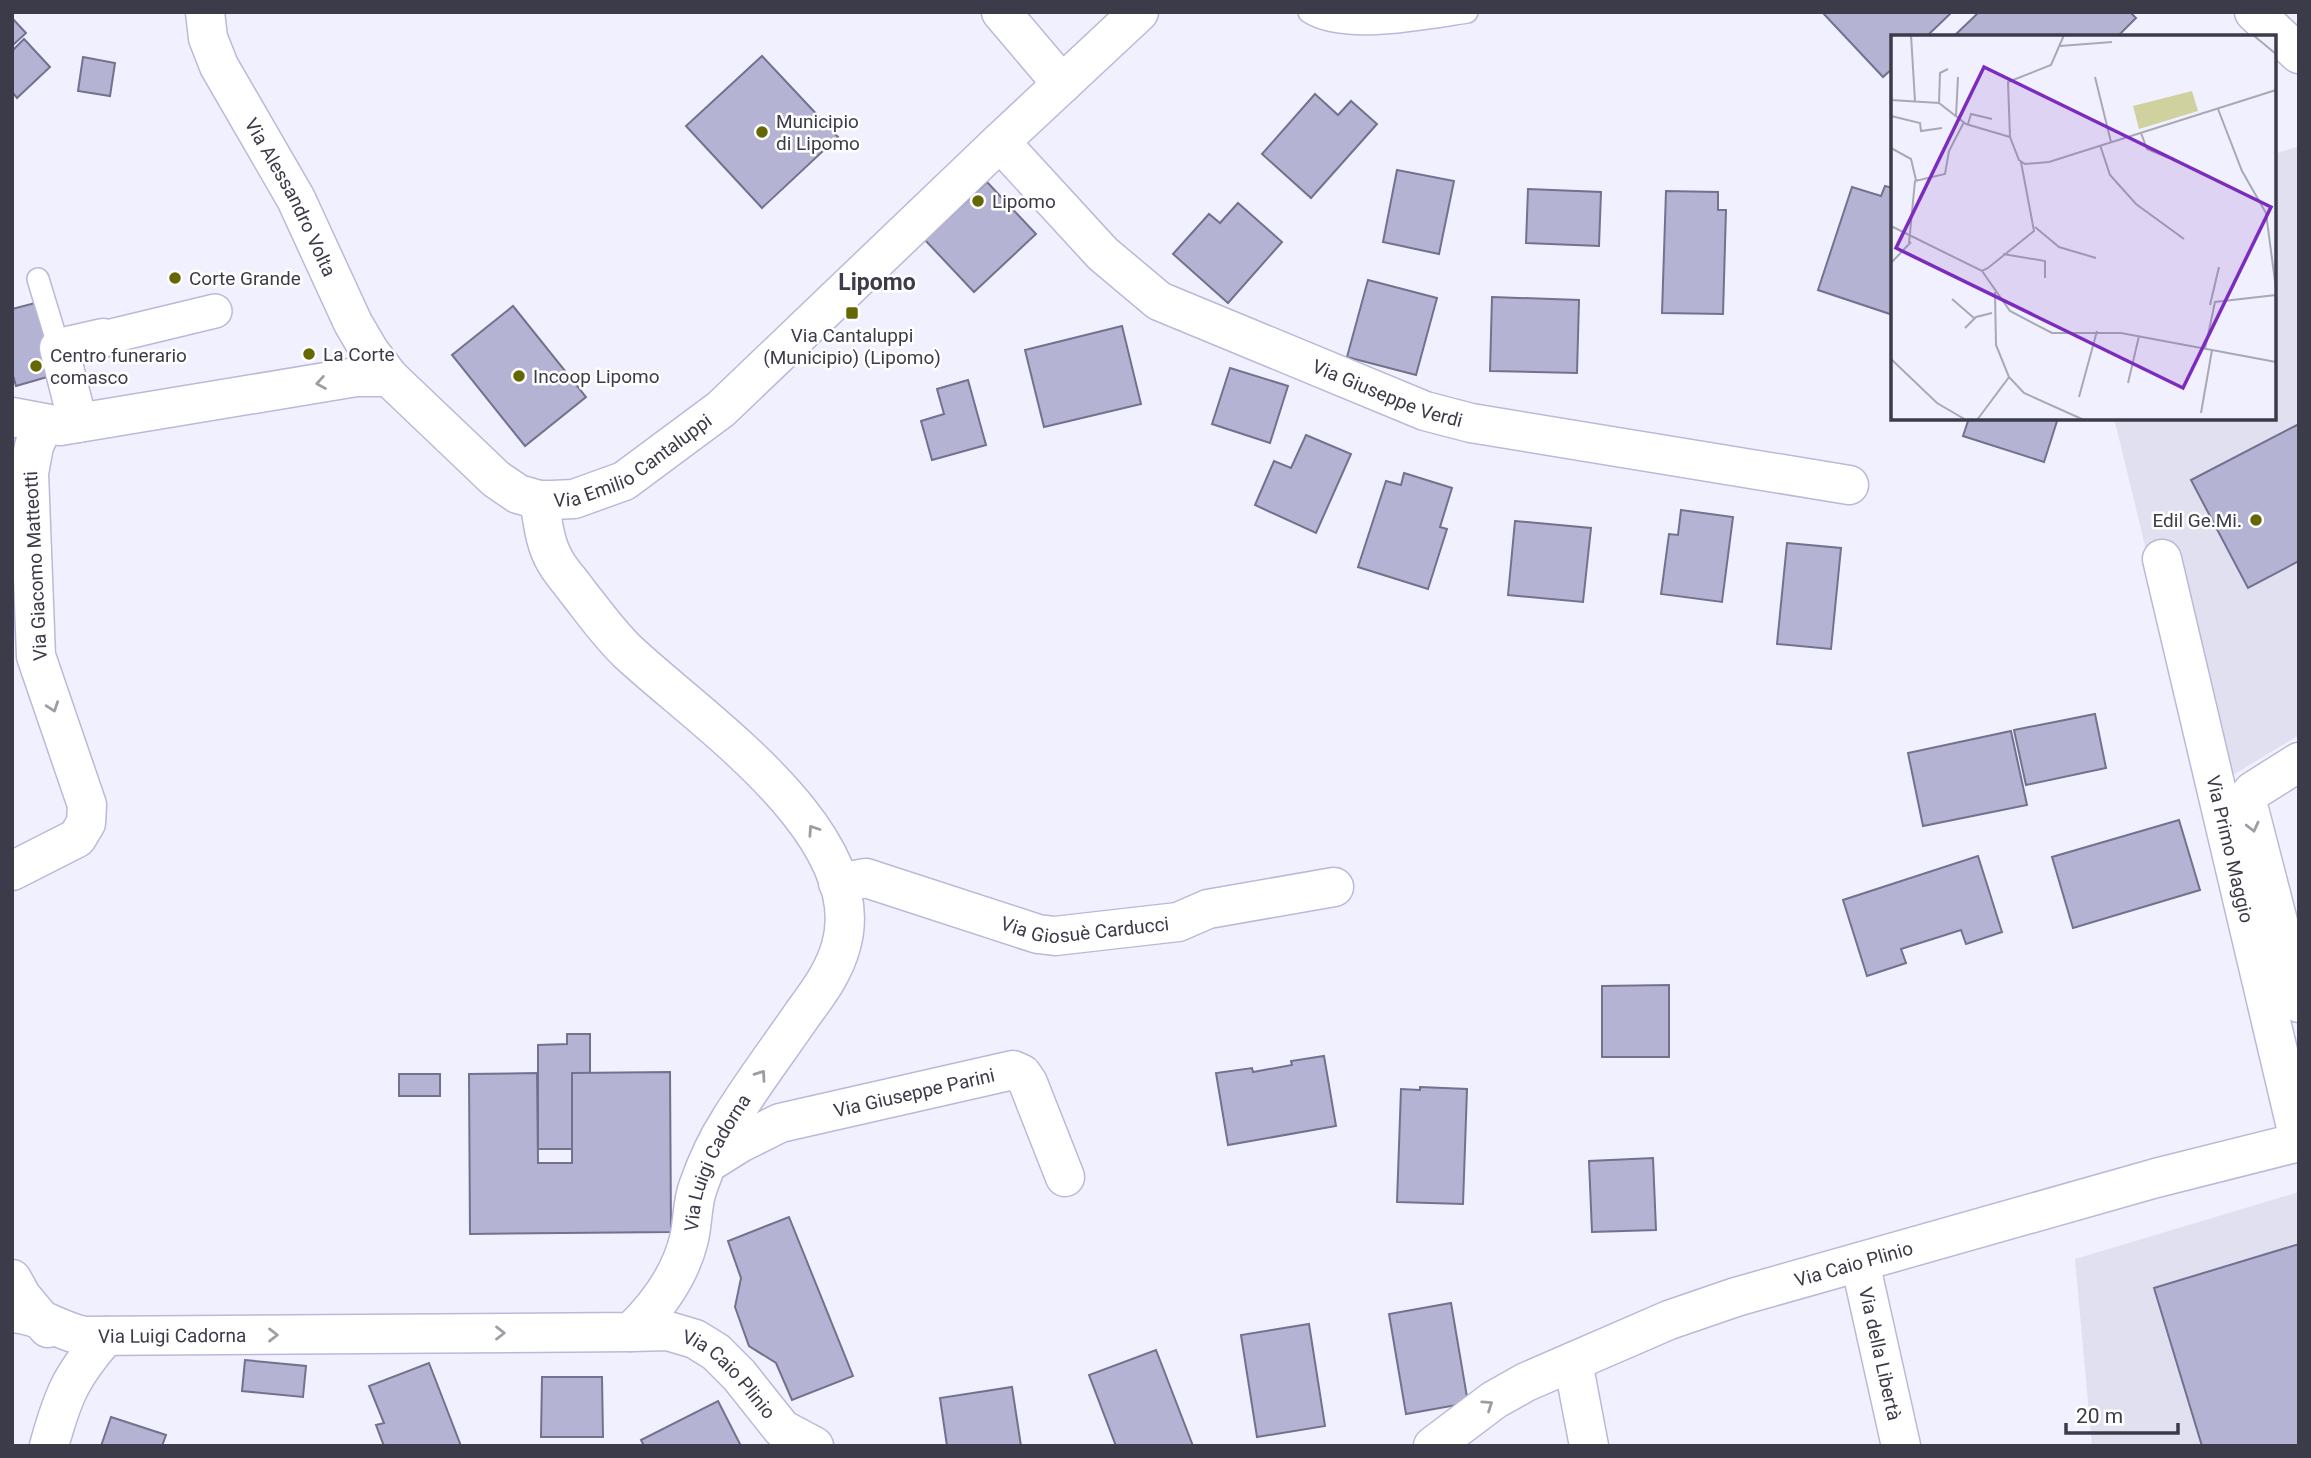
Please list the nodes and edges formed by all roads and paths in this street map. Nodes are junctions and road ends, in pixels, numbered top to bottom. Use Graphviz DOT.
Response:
graph roads {
  1 [pos="205,12"];
  2 [pos="1001,12"];
  3 [pos="1139,12"];
  4 [pos="1309,12"];
  5 [pos="1467,12"];
  6 [pos="2255,12"];
  7 [pos="2299,54"];
  8 [pos="1062,84"];
  9 [pos="1000,142"];
  10 [pos="38,279"];
  11 [pos="215,311"];
  12 [pos="103,338"];
  13 [pos="60,348"];
  14 [pos="389,377"];
  15 [pos="45,421"];
  16 [pos="1849,485"];
  17 [pos="539,500"];
  18 [pos="2162,559"];
  19 [pos="2299,762"];
  20 [pos="12,871"];
  21 [pos="838,883"];
  22 [pos="1334,887"];
  23 [pos="2299,1003"];
  24 [pos="2299,1141"];
  25 [pos="708,1163"];
  26 [pos="1065,1177"];
  27 [pos="1860,1262"];
  28 [pos="12,1279"];
  29 [pos="28,1318"];
  30 [pos="631,1332"];
  31 [pos="106,1336"];
  32 [pos="1573,1362"];
  33 [pos="69,1384"];
  34 [pos="794,1440"];
  35 [pos="49,1446"];
  36 [pos="1433,1446"];
  37 [pos="1589,1446"];
  38 [pos="1901,1446"];
  1 -- 14 [label="street, Via Alessandro Volta"];
  2 -- 8 [label="street"];
  3 -- 8 [label="street, Via Emilio Cantaluppi"];
  4 -- 5 [label="lane"];
  6 -- 7 [label="street"];
  8 -- 9 [label="street, Via Emilio Cantaluppi"];
  9 -- 16 [label="street, Via Giuseppe Verdi"];
  9 -- 17 [label="street, Via Emilio Cantaluppi"];
  10 -- 13 [label="lane"];
  11 -- 12 [label="street"];
  12 -- 13 [label="street"];
  13 -- 15 [label="street"];
  14 -- 15 [label="street, one-way"];
  14 -- 17 [label="street, Via Emilio Cantaluppi"];
  15 -- 20 [label="street, Via Giacomo Matteotti, one-way"];
  21 -- 17 [label="street, Via Luigi Cadorna, one-way"];
  18 -- 24 [label="street, Via Primo Maggio"];
  19 -- 23 [label="street, one-way"];
  21 -- 22 [label="street, Via Giosuè Carducci"];
  25 -- 21 [label="street, Via Luigi Cadorna, one-way"];
  24 -- 27 [label="street, Via Caio Plinio"];
  25 -- 26 [label="street, Via Giuseppe Parini"];
  25 -- 30 [label="street, Via Luigi Cadorna"];
  27 -- 32 [label="street, Via Caio Plinio"];
  27 -- 38 [label="street, Via della Libertà"];
  28 -- 29 [label="street"];
  29 -- 31 [label="street, Via Luigi Cadorna"];
  29 -- 33 [label="street"];
  31 -- 30 [label="street, Via Luigi Cadorna, one-way"];
  30 -- 34 [label="street, Via Caio Plinio"];
  31 -- 33 [label="street"];
  36 -- 32 [label="street, Via Caio Plinio, one-way"];
  32 -- 37 [label="street"];
  33 -- 35 [label="street"];
}
